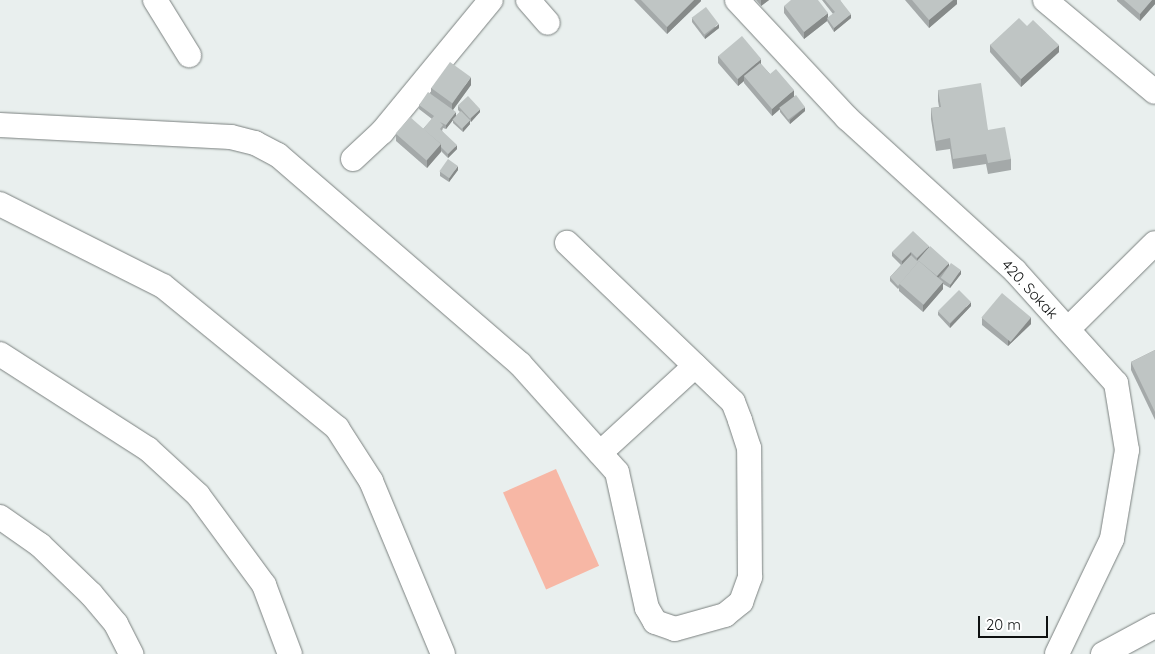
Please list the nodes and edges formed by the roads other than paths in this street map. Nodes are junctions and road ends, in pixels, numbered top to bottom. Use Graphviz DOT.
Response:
graph roads {
  1 [pos="155,0"];
  2 [pos="491,0"];
  3 [pos="528,0"];
  4 [pos="737,0"];
  5 [pos="1045,0"];
  6 [pos="548,23"];
  7 [pos="188,55"];
  8 [pos="1155,92"];
  9 [pos="0,125"];
  10 [pos="353,159"];
  11 [pos="0,204"];
  12 [pos="567,243"];
  13 [pos="1155,243"];
  14 [pos="1068,329"];
  15 [pos="0,354"];
  16 [pos="695,366"];
  17 [pos="600,453"];
  18 [pos="0,517"];
  19 [pos="1155,626"];
  20 [pos="131,654"];
  21 [pos="290,654"];
  22 [pos="443,654"];
  23 [pos="1058,654"];
  24 [pos="1103,654"];
  1 -- 7 [label="street"];
  2 -- 10 [label="street"];
  3 -- 6 [label="street"];
  4 -- 14 [label="street, 420. Sokak"];
  5 -- 8 [label="street"];
  9 -- 17 [label="street"];
  11 -- 22 [label="street"];
  12 -- 16 [label="street"];
  13 -- 14 [label="street"];
  14 -- 23 [label="street, 420. Sokak"];
  15 -- 21 [label="street"];
  16 -- 17 [label="street"];
  16 -- 17 [label="street"];
  18 -- 20 [label="street"];
  19 -- 24 [label="street"];
}
